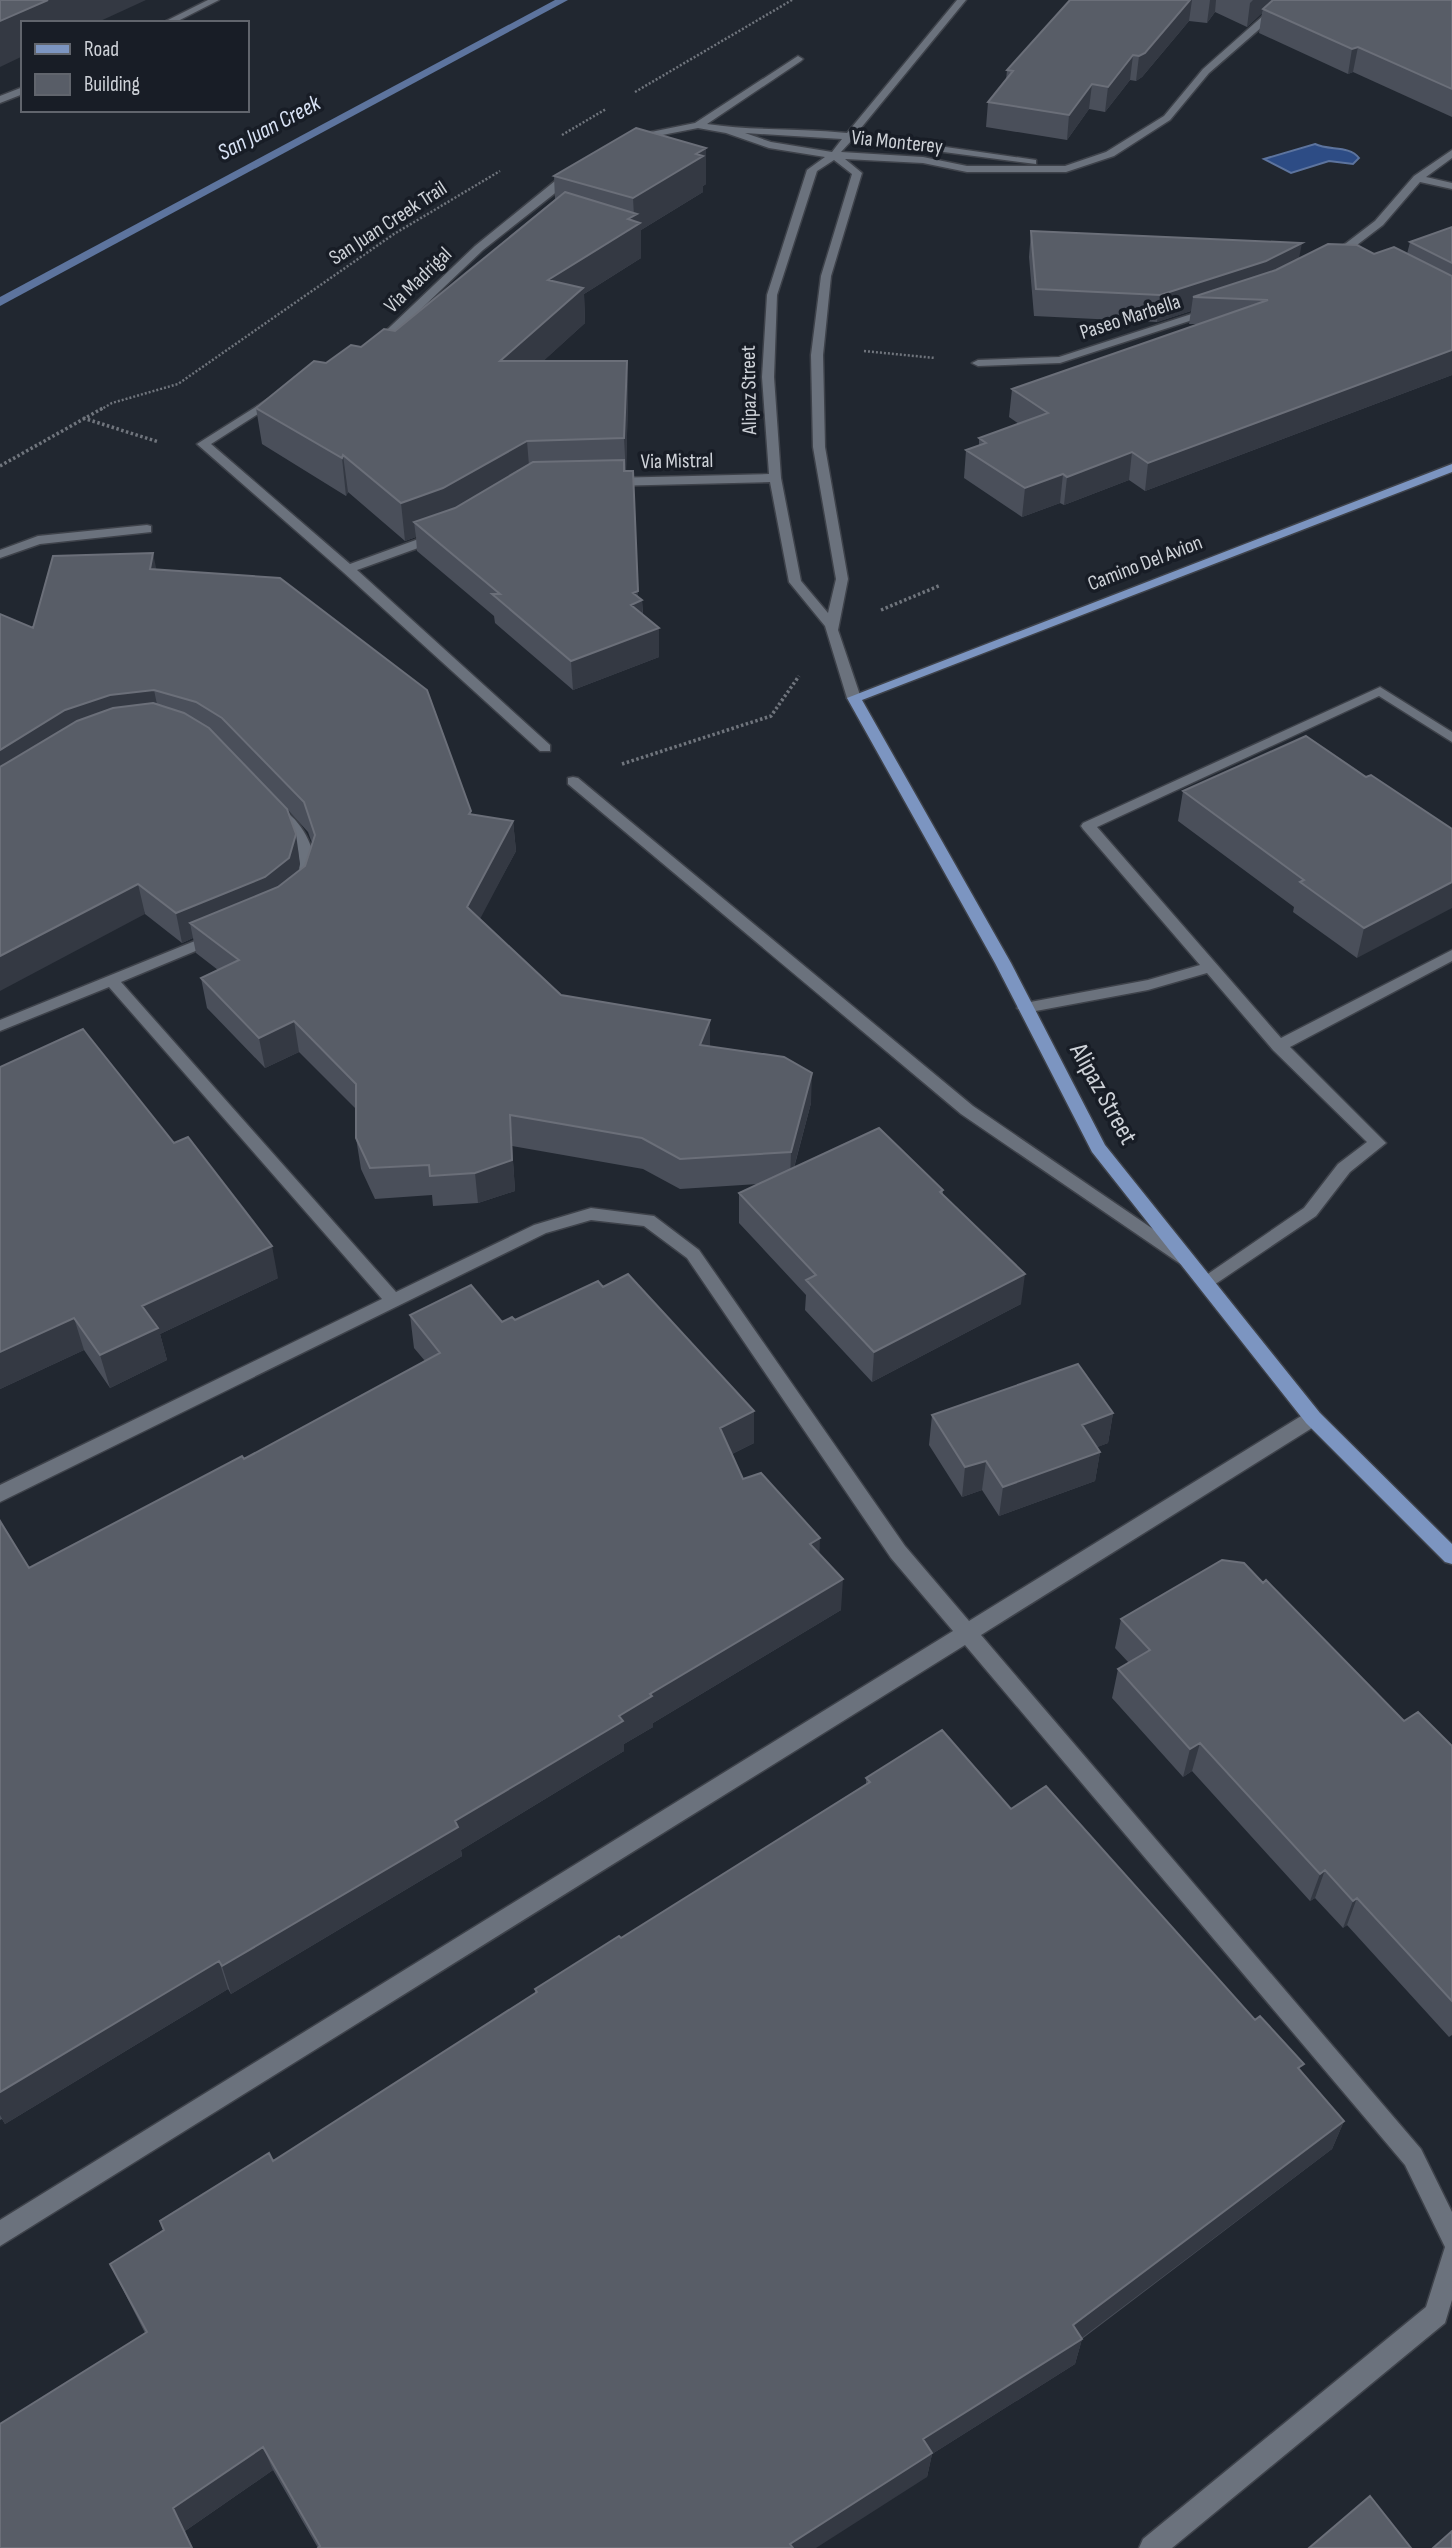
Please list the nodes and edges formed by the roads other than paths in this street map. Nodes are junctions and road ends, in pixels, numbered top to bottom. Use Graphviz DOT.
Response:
graph roads {
  1 [pos="215,0"];
  2 [pos="962,0"];
  3 [pos="1278,0"];
  4 [pos="170,21"];
  5 [pos="798,59"];
  6 [pos="21,91"];
  7 [pos="0,100"];
  8 [pos="698,125"];
  9 [pos="728,131"];
  10 [pos="850,136"];
  11 [pos="627,147"];
  12 [pos="1452,153"];
  13 [pos="834,155"];
  14 [pos="1066,169"];
  15 [pos="581,171"];
  16 [pos="1418,178"];
  17 [pos="1452,186"];
  18 [pos="1317,266"];
  19 [pos="1216,309"];
  20 [pos="362,360"];
  21 [pos="978,363"];
  22 [pos="283,395"];
  23 [pos="1452,468"];
  24 [pos="775,478"];
  25 [pos="599,482"];
  26 [pos="147,529"];
  27 [pos="452,531"];
  28 [pos="0,554"];
  29 [pos="348,569"];
  30 [pos="832,626"];
  31 [pos="854,698"];
  32 [pos="1452,738"];
  33 [pos="545,748"];
  34 [pos="573,781"];
  35 [pos="265,799"];
  36 [pos="303,891"];
  37 [pos="226,933"];
  38 [pos="1452,954"];
  39 [pos="1209,968"];
  40 [pos="111,980"];
  41 [pos="1026,1008"];
  42 [pos="0,1026"];
  43 [pos="1279,1046"];
  44 [pos="1193,1265"];
  45 [pos="1208,1283"];
  46 [pos="394,1301"];
  47 [pos="1313,1418"];
  48 [pos="0,1494"];
  49 [pos="1452,1556"];
  50 [pos="967,1635"];
  51 [pos="0,2234"];
  52 [pos="1452,2238"];
  53 [pos="1452,2256"];
  54 [pos="1152,2548"];
  1 -- 4 [label="street"];
  2 -- 10 [label="street, Alipaz Street"];
  3 -- 14 [label="street, Via Monterey"];
  5 -- 8 [label="street"];
  6 -- 7 [label="street"];
  8 -- 9 [label="street, Via Monterey"];
  8 -- 11 [label="street"];
  9 -- 10 [label="street, Via Monterey"];
  9 -- 13 [label="street, Via Monterey"];
  10 -- 13 [label="street, Alipaz Street"];
  10 -- 14 [label="street, Via Monterey"];
  12 -- 16 [label="street"];
  13 -- 14 [label="street, Via Monterey"];
  13 -- 24 [label="street, Alipaz Street"];
  13 -- 30 [label="street, Alipaz Street"];
  15 -- 20 [label="street, Via Madrigal"];
  16 -- 17 [label="street"];
  16 -- 18 [label="street"];
  19 -- 21 [label="street, Paseo Marbella"];
  22 -- 29 [label="street"];
  23 -- 31 [label="main road, Camino Del Avion"];
  24 -- 25 [label="street, Via Mistral"];
  24 -- 30 [label="street, Alipaz Street"];
  26 -- 28 [label="street"];
  27 -- 29 [label="street"];
  29 -- 33 [label="street"];
  30 -- 31 [label="street, Alipaz Street"];
  31 -- 41 [label="main road, Alipaz Street"];
  32 -- 39 [label="street"];
  34 -- 44 [label="street"];
  35 -- 36 [label="street"];
  37 -- 40 [label="street"];
  38 -- 43 [label="street"];
  39 -- 41 [label="street"];
  39 -- 43 [label="street"];
  40 -- 42 [label="street"];
  40 -- 46 [label="street"];
  41 -- 44 [label="main road, Alipaz Street"];
  43 -- 45 [label="street"];
  44 -- 45 [label="main road, Alipaz Street"];
  45 -- 47 [label="main road, Alipaz Street"];
  46 -- 48 [label="street"];
  46 -- 50 [label="street"];
  47 -- 49 [label="main road, Alipaz Street"];
  47 -- 50 [label="street"];
  50 -- 51 [label="street"];
  50 -- 52 [label="street"];
  53 -- 54 [label="street"];
}
